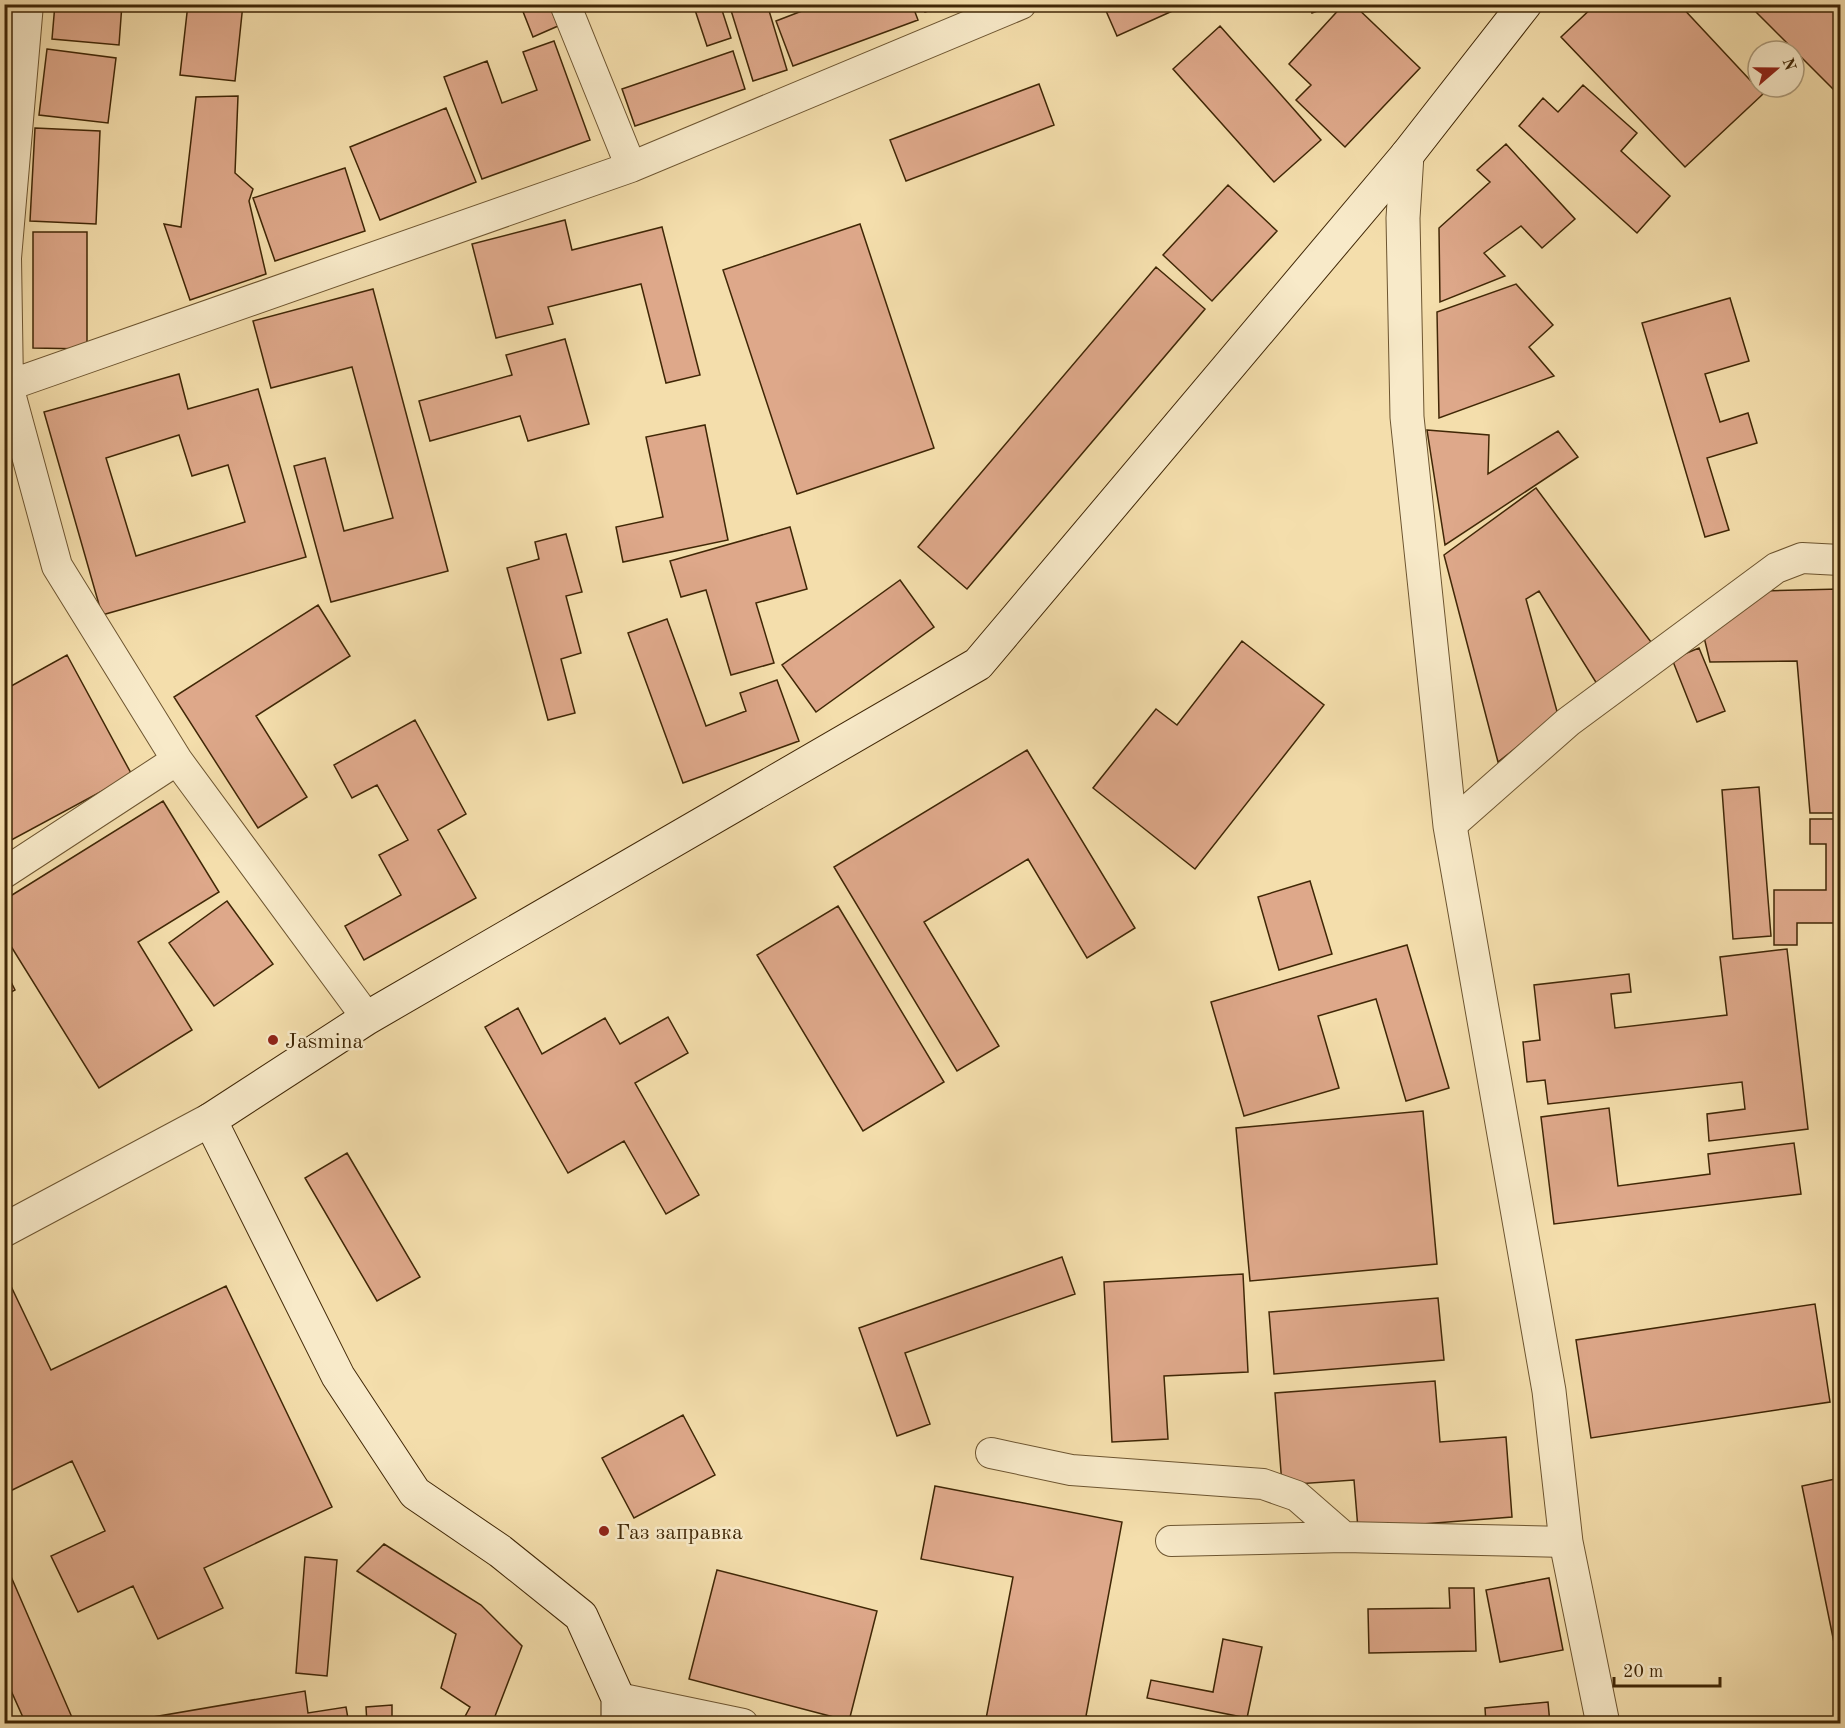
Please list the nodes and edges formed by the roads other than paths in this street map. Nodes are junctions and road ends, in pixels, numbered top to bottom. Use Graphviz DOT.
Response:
graph roads {
  1 [pos="28,4"];
  2 [pos="565,4"];
  3 [pos="1021,4"];
  4 [pos="1525,4"];
  5 [pos="1407,155"];
  6 [pos="631,167"];
  7 [pos="6,386"];
  8 [pos="1840,560"];
  9 [pos="177,760"];
  10 [pos="1450,826"];
  11 [pos="4,873"];
  12 [pos="367,1018"];
  13 [pos="210,1120"];
  14 [pos="4,1230"];
  15 [pos="991,1453"];
  16 [pos="1344,1537"];
  17 [pos="1172,1541"];
  18 [pos="1566,1542"];
  19 [pos="618,1711"];
  20 [pos="743,1724"];
  21 [pos="1603,1724"];
  1 -- 7 [label="street"];
  2 -- 6 [label="street"];
  3 -- 6 [label="street"];
  4 -- 5 [label="main road"];
  5 -- 10 [label="main road"];
  5 -- 12 [label="main road"];
  6 -- 7 [label="street"];
  7 -- 9 [label="street"];
  8 -- 10 [label="street"];
  9 -- 11 [label="street"];
  9 -- 12 [label="street"];
  10 -- 18 [label="main road"];
  12 -- 13 [label="main road"];
  13 -- 14 [label="main road"];
  13 -- 19 [label="main road"];
  15 -- 16 [label="street"];
  16 -- 17 [label="street"];
  16 -- 18 [label="street"];
  18 -- 21 [label="main road"];
  19 -- 20 [label="street"];
}
